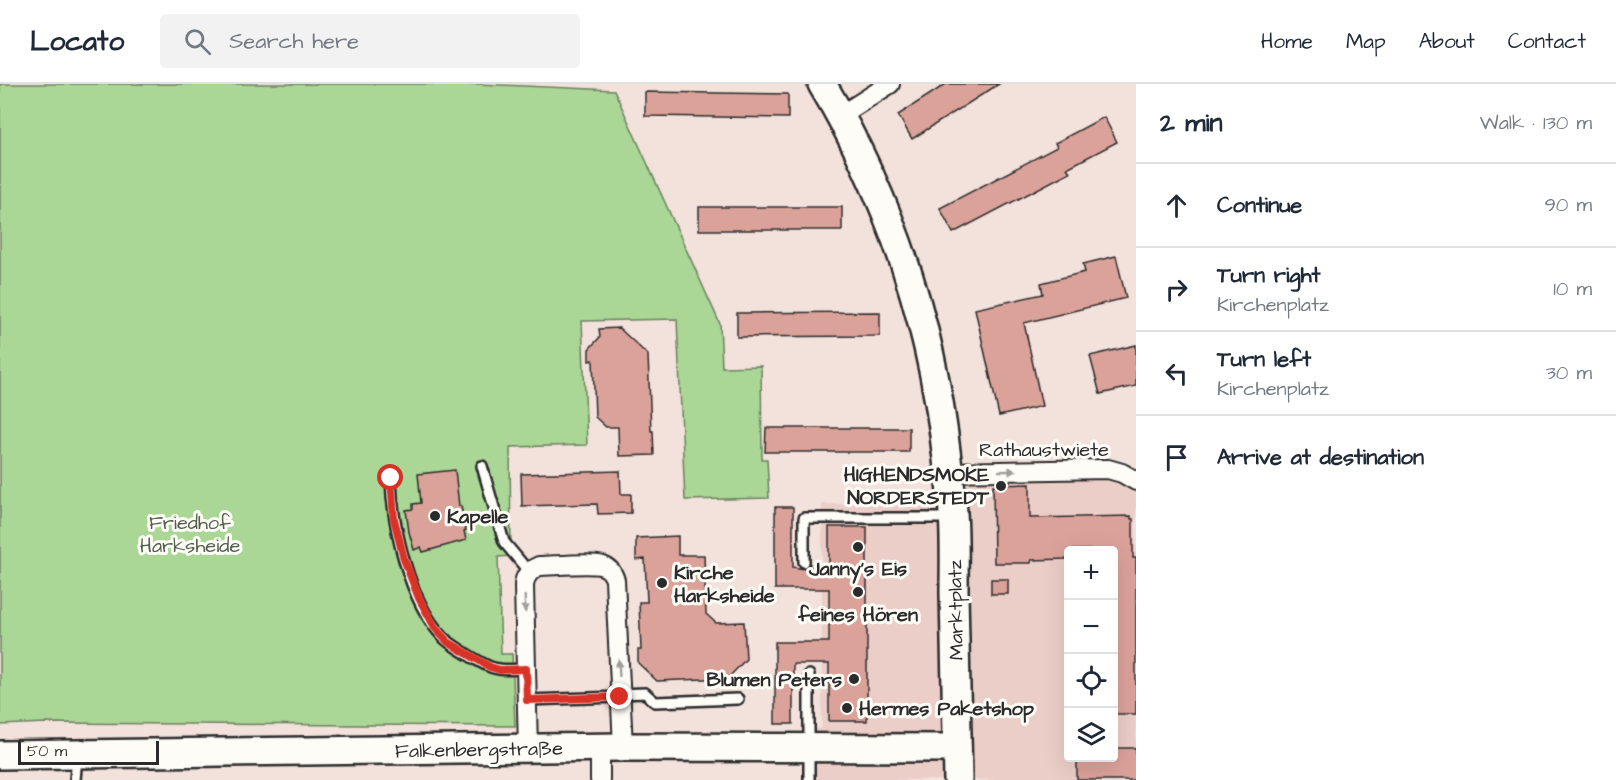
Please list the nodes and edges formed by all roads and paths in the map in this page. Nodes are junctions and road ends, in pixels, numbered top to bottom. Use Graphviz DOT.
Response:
graph roads {
  1 [pos="822,84"];
  2 [pos="890,84"];
  3 [pos="841,116"];
  4 [pos="482,466"];
  5 [pos="948,472"];
  6 [pos="391,478"];
  7 [pos="1136,481"];
  8 [pos="953,518"];
  9 [pos="804,562"];
  10 [pos="530,572"];
  11 [pos="526,669"];
  12 [pos="809,675"];
  13 [pos="620,696"];
  14 [pos="738,699"];
  15 [pos="527,700"];
  16 [pos="611,748"];
  17 [pos="809,748"];
  18 [pos="957,748"];
  19 [pos="528,749"];
  20 [pos="78,753"];
  21 [pos="0,755"];
  22 [pos="75,780"];
  23 [pos="600,780"];
  24 [pos="809,780"];
  25 [pos="958,780"];
  1 -- 3 [label="street, Marktplatz"];
  2 -- 3 [label="street"];
  3 -- 5 [label="street, Marktplatz"];
  4 -- 10 [label="lane"];
  5 -- 7 [label="street, Rathaustwiete, one-way"];
  5 -- 8 [label="street, Marktplatz"];
  6 -- 11 [label="lane"];
  8 -- 9 [label="lane"];
  8 -- 18 [label="street, Marktplatz"];
  10 -- 11 [label="street, one-way"];
  13 -- 10 [label="street, one-way"];
  11 -- 15 [label="street"];
  12 -- 17 [label="lane"];
  13 -- 14 [label="lane"];
  13 -- 15 [label="lane"];
  13 -- 16 [label="street"];
  15 -- 19 [label="street"];
  16 -- 17 [label="street, Falkenbergstraße"];
  16 -- 19 [label="street, Falkenbergstraße"];
  16 -- 23 [label="street"];
  17 -- 18 [label="street, Falkenbergstraße"];
  17 -- 24 [label="lane"];
  18 -- 25 [label="street, Marktplatz"];
  19 -- 20 [label="street, Falkenbergstraße"];
  20 -- 21 [label="street, Falkenbergstraße"];
  20 -- 22 [label="lane"];
}
